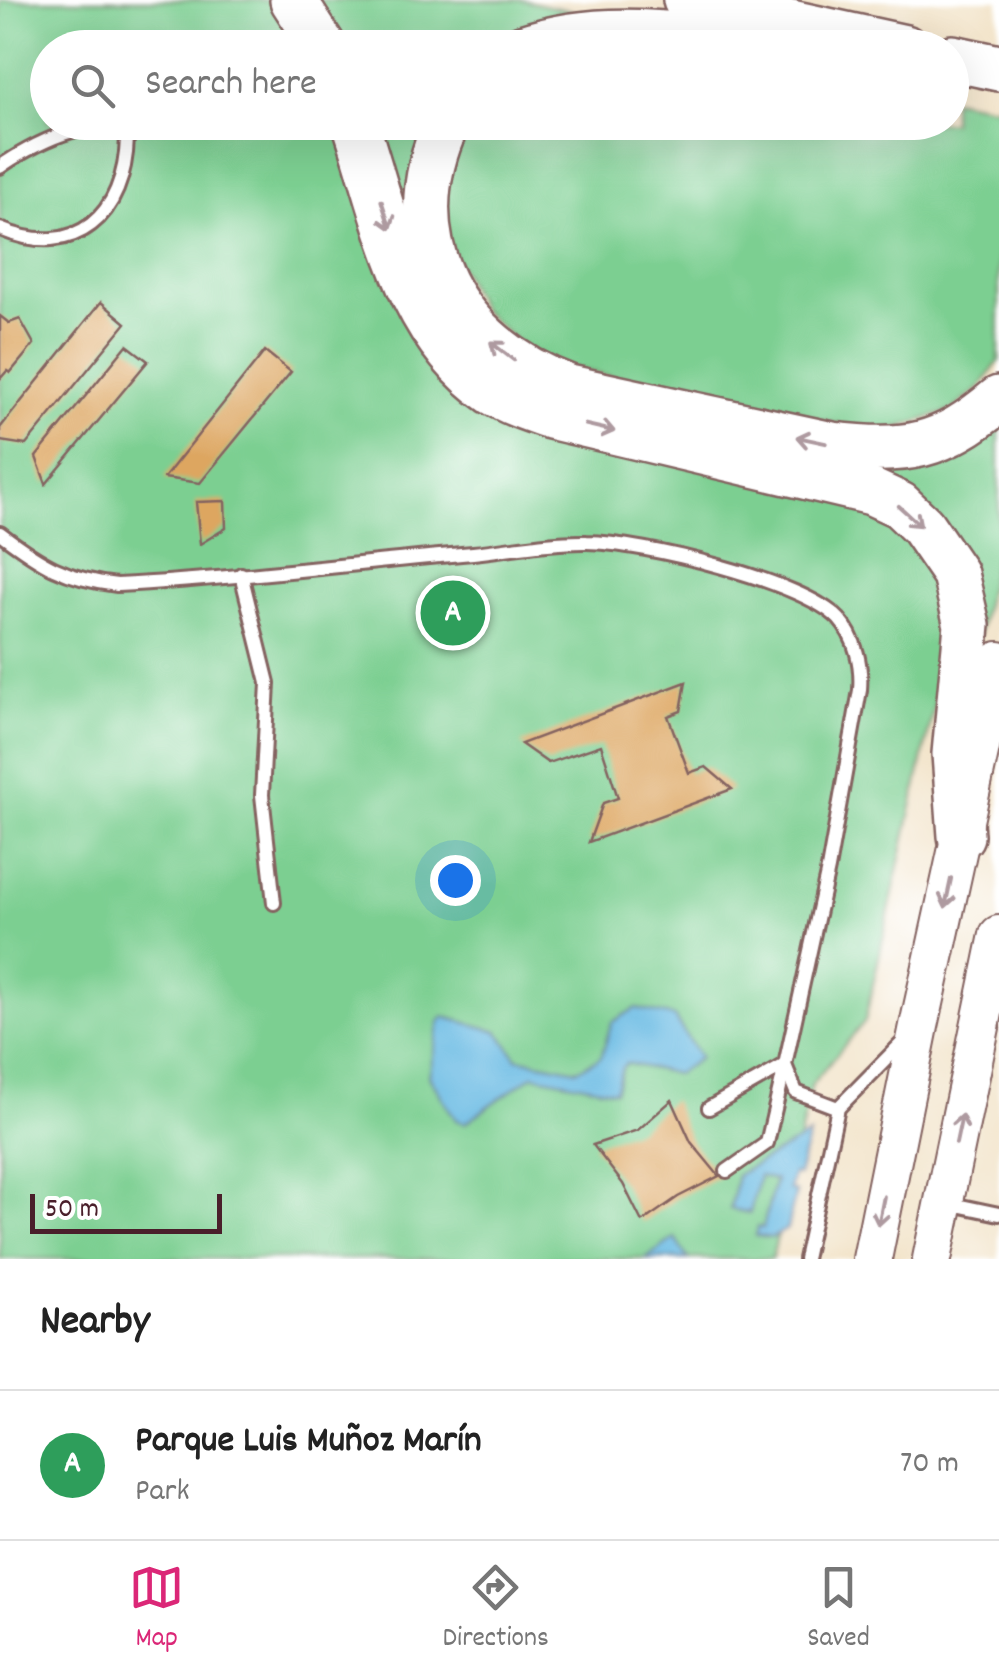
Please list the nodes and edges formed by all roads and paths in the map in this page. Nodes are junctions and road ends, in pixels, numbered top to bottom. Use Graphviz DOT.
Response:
graph roads {
  1 [pos="293,0"];
  2 [pos="686,0"];
  3 [pos="312,30"];
  4 [pos="823,30"];
  5 [pos="53,140"];
  6 [pos="127,140"];
  7 [pos="362,140"];
  8 [pos="439,140"];
  9 [pos="0,167"];
  10 [pos="0,229"];
  11 [pos="999,399"];
  12 [pos="0,533"];
  13 [pos="242,574"];
  14 [pos="999,661"];
  15 [pos="960,836"];
  16 [pos="274,904"];
  17 [pos="999,935"];
  18 [pos="919,1026"];
  19 [pos="785,1065"];
  20 [pos="709,1108"];
  21 [pos="838,1108"];
  22 [pos="727,1170"];
  23 [pos="944,1202"];
  24 [pos="999,1214"];
  25 [pos="805,1259"];
  26 [pos="872,1259"];
  27 [pos="932,1259"];
  1 -- 3 [label="highway"];
  2 -- 4 [label="highway"];
  5 -- 9 [label="lane"];
  6 -- 10 [label="lane"];
  7 -- 15 [label="highway, one-way"];
  11 -- 8 [label="highway, one-way"];
  12 -- 13 [label="lane"];
  13 -- 16 [label="lane"];
  13 -- 19 [label="lane"];
  14 -- 15 [label="main road"];
  15 -- 18 [label="main road, one-way"];
  23 -- 17 [label="main road, one-way"];
  18 -- 21 [label="lane"];
  18 -- 26 [label="main road, one-way"];
  19 -- 20 [label="lane"];
  19 -- 21 [label="lane"];
  19 -- 22 [label="lane"];
  21 -- 25 [label="lane"];
  23 -- 24 [label="lane"];
  23 -- 27 [label="main road"];
}
